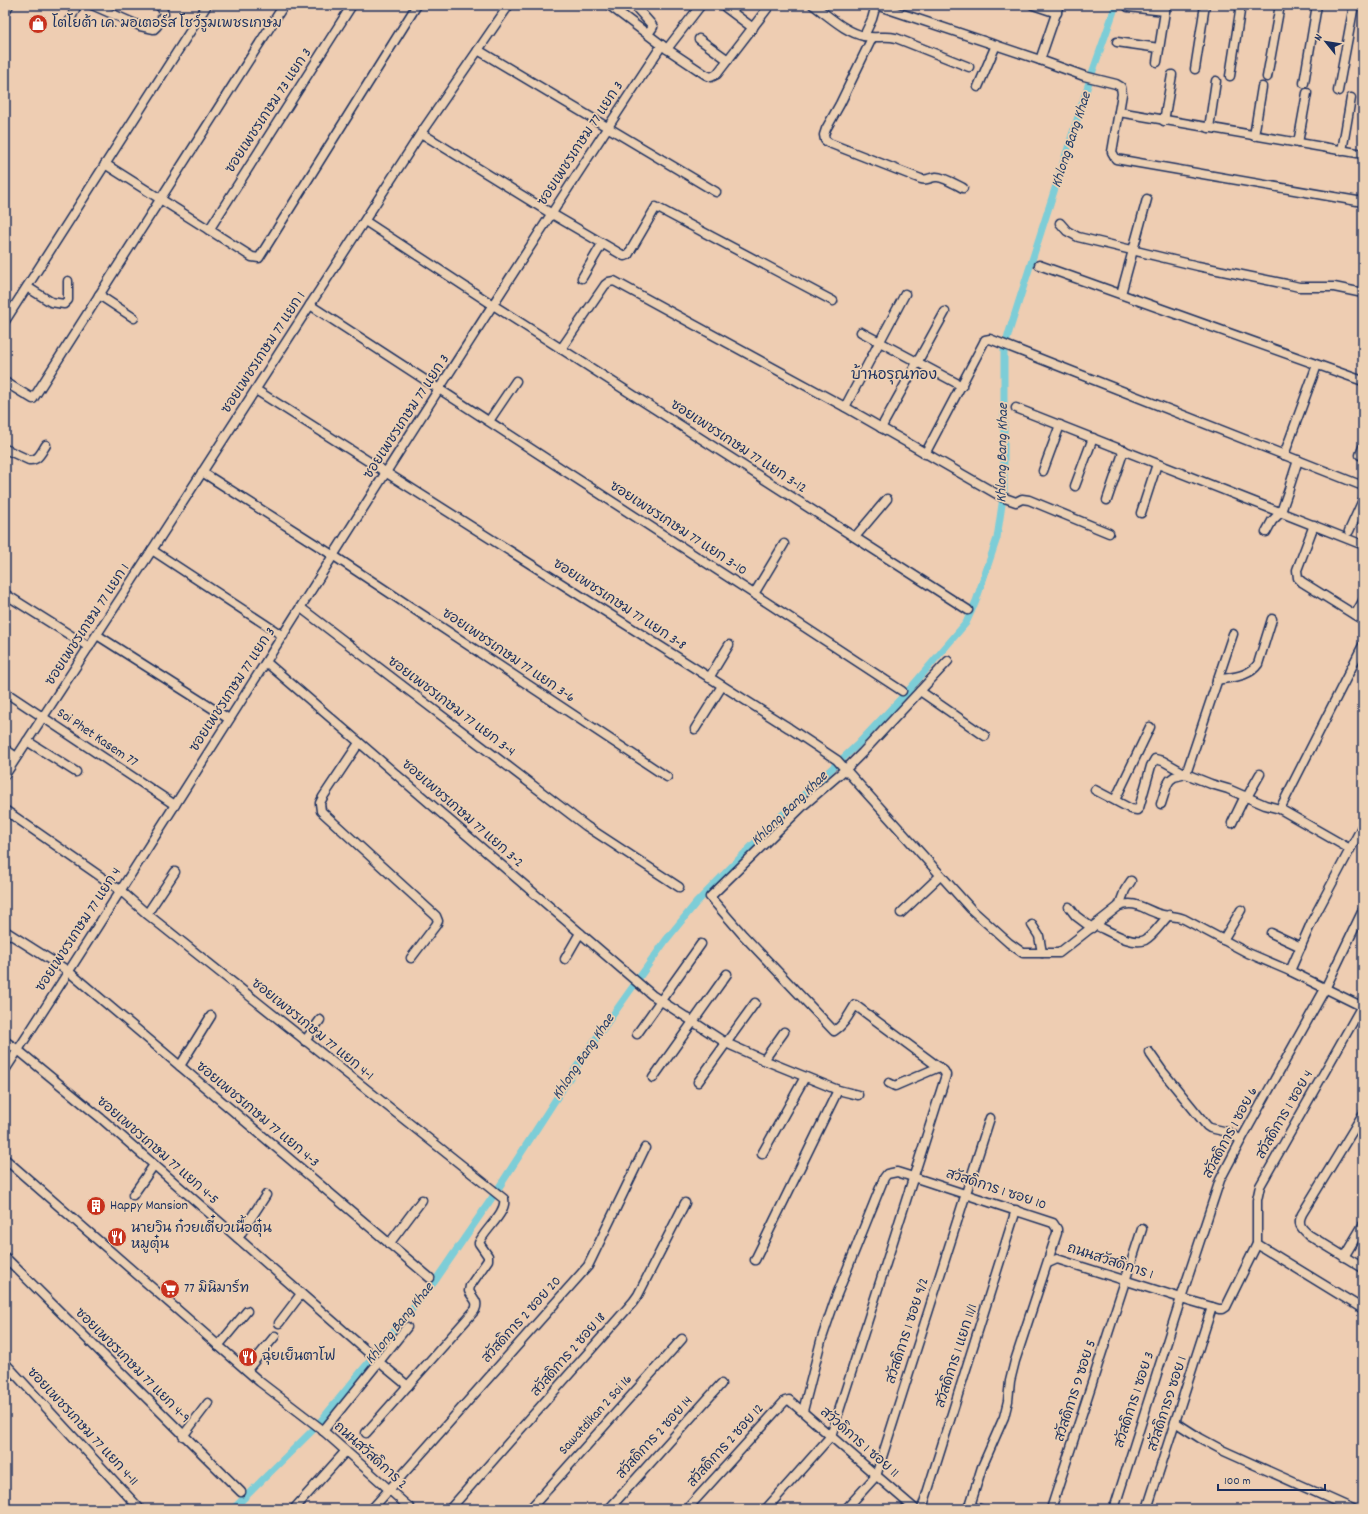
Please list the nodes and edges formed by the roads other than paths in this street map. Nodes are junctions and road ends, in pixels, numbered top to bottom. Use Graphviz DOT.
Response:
graph roads {
  1 [pos="8,5"];
  2 [pos="77,5"];
  3 [pos="92,5"];
  4 [pos="158,5"];
  5 [pos="207,5"];
  6 [pos="284,5"];
  7 [pos="352,5"];
  8 [pos="417,5"];
  9 [pos="509,5"];
  10 [pos="610,5"];
  11 [pos="634,5"];
  12 [pos="701,5"];
  13 [pos="770,5"];
  14 [pos="813,5"];
  15 [pos="876,5"];
  16 [pos="1033,5"];
  17 [pos="1204,5"];
  18 [pos="1242,5"];
  19 [pos="1280,5"];
  20 [pos="1317,5"];
  21 [pos="1354,5"];
  22 [pos="725,7"];
  23 [pos="1128,7"];
  24 [pos="1166,8"];
  25 [pos="1058,9"];
  26 [pos="5,10"];
  27 [pos="70,20"];
  28 [pos="753,28"];
  29 [pos="648,34"];
  30 [pos="868,37"];
  31 [pos="700,39"];
  32 [pos="1117,42"];
  33 [pos="996,45"];
  34 [pos="665,47"];
  35 [pos="1159,48"];
  36 [pos="478,50"];
  37 [pos="728,60"];
  38 [pos="1040,60"];
  39 [pos="1157,62"];
  40 [pos="969,67"];
  41 [pos="1195,68"];
  42 [pos="1172,74"];
  43 [pos="1230,76"];
  44 [pos="1267,77"];
  45 [pos="1216,81"];
  46 [pos="1304,83"];
  47 [pos="978,87"];
  48 [pos="1262,87"];
  49 [pos="1338,91"];
  50 [pos="1307,93"];
  51 [pos="1351,98"];
  52 [pos="1119,112"];
  53 [pos="1164,121"];
  54 [pos="607,128"];
  55 [pos="1208,128"];
  56 [pos="421,133"];
  57 [pos="1254,136"];
  58 [pos="1298,143"];
  59 [pos="1342,151"];
  60 [pos="1363,154"];
  61 [pos="105,164"];
  62 [pos="963,188"];
  63 [pos="716,192"];
  64 [pos="160,199"];
  65 [pos="1147,199"];
  66 [pos="1363,202"];
  67 [pos="552,214"];
  68 [pos="365,221"];
  69 [pos="1060,223"];
  70 [pos="209,230"];
  71 [pos="602,244"];
  72 [pos="1132,251"];
  73 [pos="1039,265"];
  74 [pos="582,278"];
  75 [pos="68,282"];
  76 [pos="27,287"];
  77 [pos="1363,293"];
  78 [pos="905,294"];
  79 [pos="1121,294"];
  80 [pos="99,295"];
  81 [pos="833,301"];
  82 [pos="310,305"];
  83 [pos="494,305"];
  84 [pos="945,312"];
  85 [pos="134,318"];
  86 [pos="5,321"];
  87 [pos="861,332"];
  88 [pos="879,342"];
  89 [pos="561,349"];
  90 [pos="917,362"];
  91 [pos="1317,365"];
  92 [pos="516,381"];
  93 [pos="1363,381"];
  94 [pos="5,382"];
  95 [pos="962,386"];
  96 [pos="440,389"];
  97 [pos="256,390"];
  98 [pos="845,407"];
  99 [pos="1016,408"];
  100 [pos="489,421"];
  101 [pos="1060,425"];
  102 [pos="881,428"];
  103 [pos="1093,438"];
  104 [pos="46,445"];
  105 [pos="5,449"];
  106 [pos="1124,450"];
  107 [pos="925,454"];
  108 [pos="1284,455"];
  109 [pos="1298,460"];
  110 [pos="1157,464"];
  111 [pos="1043,471"];
  112 [pos="202,472"];
  113 [pos="387,473"];
  114 [pos="1075,486"];
  115 [pos="1363,486"];
  116 [pos="888,499"];
  117 [pos="1107,500"];
  118 [pos="1363,500"];
  119 [pos="1281,512"];
  120 [pos="1141,513"];
  121 [pos="1314,525"];
  122 [pos="1349,531"];
  123 [pos="1266,532"];
  124 [pos="1109,533"];
  125 [pos="855,537"];
  126 [pos="1358,543"];
  127 [pos="784,544"];
  128 [pos="152,550"];
  129 [pos="334,556"];
  130 [pos="5,594"];
  131 [pos="754,594"];
  132 [pos="1363,601"];
  133 [pos="301,608"];
  134 [pos="968,610"];
  135 [pos="1355,615"];
  136 [pos="1272,619"];
  137 [pos="1363,620"];
  138 [pos="1233,634"];
  139 [pos="97,635"];
  140 [pos="283,636"];
  141 [pos="729,645"];
  142 [pos="1363,645"];
  143 [pos="89,647"];
  144 [pos="948,661"];
  145 [pos="266,662"];
  146 [pos="709,678"];
  147 [pos="1217,680"];
  148 [pos="722,686"];
  149 [pos="902,691"];
  150 [pos="920,691"];
  151 [pos="5,692"];
  152 [pos="43,717"];
  153 [pos="230,719"];
  154 [pos="1150,727"];
  155 [pos="695,729"];
  156 [pos="985,736"];
  157 [pos="27,741"];
  158 [pos="359,743"];
  159 [pos="5,749"];
  160 [pos="16,757"];
  161 [pos="845,770"];
  162 [pos="76,772"];
  163 [pos="5,774"];
  164 [pos="1186,774"];
  165 [pos="1260,774"];
  166 [pos="667,777"];
  167 [pos="1095,790"];
  168 [pos="1246,797"];
  169 [pos="1115,800"];
  170 [pos="1161,804"];
  171 [pos="175,805"];
  172 [pos="1280,809"];
  173 [pos="5,810"];
  174 [pos="1232,823"];
  175 [pos="1363,825"];
  176 [pos="1350,849"];
  177 [pos="175,872"];
  178 [pos="940,876"];
  179 [pos="1131,881"];
  180 [pos="679,887"];
  181 [pos="120,890"];
  182 [pos="1119,906"];
  183 [pos="1069,907"];
  184 [pos="1242,910"];
  185 [pos="1363,910"];
  186 [pos="901,913"];
  187 [pos="146,914"];
  188 [pos="1169,915"];
  189 [pos="1032,925"];
  190 [pos="1093,927"];
  191 [pos="5,931"];
  192 [pos="580,933"];
  193 [pos="1271,933"];
  194 [pos="1223,940"];
  195 [pos="701,944"];
  196 [pos="1301,947"];
  197 [pos="1042,952"];
  198 [pos="411,958"];
  199 [pos="565,958"];
  200 [pos="1290,971"];
  201 [pos="68,972"];
  202 [pos="727,974"];
  203 [pos="1325,989"];
  204 [pos="661,1001"];
  205 [pos="755,1003"];
  206 [pos="1363,1005"];
  207 [pos="211,1016"];
  208 [pos="320,1020"];
  209 [pos="692,1022"];
  210 [pos="784,1032"];
  211 [pos="636,1034"];
  212 [pos="5,1041"];
  213 [pos="305,1042"];
  214 [pos="726,1043"];
  215 [pos="18,1050"];
  216 [pos="1149,1052"];
  217 [pos="764,1060"];
  218 [pos="180,1066"];
  219 [pos="939,1067"];
  220 [pos="5,1070"];
  221 [pos="805,1076"];
  222 [pos="653,1078"];
  223 [pos="698,1082"];
  224 [pos="889,1083"];
  225 [pos="838,1090"];
  226 [pos="858,1095"];
  227 [pos="1363,1114"];
  228 [pos="990,1118"];
  229 [pos="1240,1140"];
  230 [pos="644,1148"];
  231 [pos="762,1154"];
  232 [pos="5,1159"];
  233 [pos="154,1165"];
  234 [pos="913,1177"];
  235 [pos="965,1194"];
  236 [pos="133,1195"];
  237 [pos="266,1195"];
  238 [pos="422,1200"];
  239 [pos="685,1203"];
  240 [pos="1016,1210"];
  241 [pos="1363,1225"];
  242 [pos="1142,1229"];
  243 [pos="238,1238"];
  244 [pos="389,1244"];
  245 [pos="1257,1244"];
  246 [pos="5,1257"];
  247 [pos="1344,1257"];
  248 [pos="755,1260"];
  249 [pos="1048,1263"];
  250 [pos="1363,1268"];
  251 [pos="430,1278"];
  252 [pos="1125,1281"];
  253 [pos="301,1294"];
  254 [pos="1181,1298"];
  255 [pos="1212,1307"];
  256 [pos="1363,1309"];
  257 [pos="247,1311"];
  258 [pos="279,1323"];
  259 [pos="407,1327"];
  260 [pos="275,1336"];
  261 [pos="682,1339"];
  262 [pos="218,1346"];
  263 [pos="369,1353"];
  264 [pos="379,1362"];
  265 [pos="5,1363"];
  266 [pos="247,1370"];
  267 [pos="721,1384"];
  268 [pos="408,1386"];
  269 [pos="785,1401"];
  270 [pos="208,1403"];
  271 [pos="803,1411"];
  272 [pos="1175,1422"];
  273 [pos="323,1431"];
  274 [pos="366,1433"];
  275 [pos="183,1436"];
  276 [pos="831,1436"];
  277 [pos="345,1452"];
  278 [pos="876,1476"];
  279 [pos="389,1490"];
  280 [pos="241,1492"];
  281 [pos="969,1507"];
  282 [pos="140,1509"];
  283 [pos="294,1509"];
  284 [pos="372,1509"];
  285 [pos="411,1509"];
  286 [pos="450,1509"];
  287 [pos="530,1509"];
  288 [pos="609,1509"];
  289 [pos="687,1509"];
  290 [pos="766,1509"];
  291 [pos="846,1509"];
  292 [pos="915,1509"];
  293 [pos="922,1509"];
  294 [pos="980,1509"];
  295 [pos="1051,1509"];
  296 [pos="1114,1509"];
  297 [pos="1147,1509"];
  298 [pos="1353,1509"];
  1 -- 26 [label="main road"];
  2 -- 27 [label="street"];
  3 -- 4 [label="street"];
  5 -- 61 [label="street"];
  6 -- 64 [label="street"];
  7 -- 70 [label="street, ซอยเพชรเกษม 73 แยก 3"];
  8 -- 70 [label="street"];
  9 -- 36 [label="street, ซอยเพชรเกษม 77 แยก 1"];
  10 -- 29 [label="street"];
  11 -- 29 [label="street"];
  12 -- 34 [label="street, ซอยเพชรเกษม 77 แยก 3"];
  13 -- 28 [label="street"];
  14 -- 30 [label="street"];
  15 -- 30 [label="street"];
  15 -- 33 [label="street"];
  16 -- 25 [label="street"];
  17 -- 41 [label="street"];
  18 -- 43 [label="street"];
  19 -- 44 [label="street"];
  20 -- 46 [label="street"];
  21 -- 49 [label="street"];
  22 -- 28 [label="street"];
  23 -- 24 [label="street"];
  24 -- 35 [label="street"];
  25 -- 38 [label="street"];
  28 -- 37 [label="street"];
  29 -- 34 [label="street"];
  30 -- 40 [label="street"];
  30 -- 62 [label="street"];
  31 -- 37 [label="street"];
  32 -- 35 [label="street"];
  33 -- 38 [label="street"];
  33 -- 47 [label="street"];
  34 -- 37 [label="street"];
  34 -- 54 [label="street, ซอยเพชรเกษม 77 แยก 3"];
  35 -- 39 [label="street"];
  36 -- 54 [label="street"];
  36 -- 56 [label="street, ซอยเพชรเกษม 77 แยก 1"];
  38 -- 52 [label="street"];
  42 -- 53 [label="street"];
  45 -- 55 [label="street"];
  48 -- 57 [label="street"];
  50 -- 58 [label="street"];
  51 -- 59 [label="street"];
  52 -- 53 [label="street"];
  52 -- 66 [label="street"];
  53 -- 55 [label="street"];
  54 -- 63 [label="street"];
  54 -- 67 [label="street, ซอยเพชรเกษม 77 แยก 3"];
  55 -- 57 [label="street"];
  56 -- 67 [label="street"];
  56 -- 68 [label="street, ซอยเพชรเกษม 77 แยก 1"];
  57 -- 58 [label="street"];
  58 -- 59 [label="street"];
  59 -- 60 [label="street"];
  61 -- 64 [label="street"];
  61 -- 76 [label="street"];
  64 -- 70 [label="street"];
  64 -- 80 [label="street"];
  65 -- 72 [label="street"];
  67 -- 71 [label="street"];
  67 -- 83 [label="street, ซอยเพชรเกษม 77 แยก 3"];
  68 -- 82 [label="street, ซอยเพชรเกษม 77 แยก 1"];
  68 -- 83 [label="street, ซอยเพชรเกษม 77 แยก 3-12"];
  69 -- 72 [label="street"];
  71 -- 74 [label="street"];
  71 -- 81 [label="street"];
  72 -- 77 [label="street"];
  72 -- 79 [label="street"];
  73 -- 79 [label="street"];
  75 -- 76 [label="street"];
  76 -- 86 [label="street"];
  78 -- 88 [label="street"];
  79 -- 91 [label="street"];
  80 -- 85 [label="street"];
  80 -- 94 [label="street"];
  82 -- 96 [label="street, ซอยเพชรเกษม 77 แยก 3-10"];
  82 -- 97 [label="street, ซอยเพชรเกษม 77 แยก 1"];
  83 -- 89 [label="street, ซอยเพชรเกษม 77 แยก 3-12"];
  83 -- 96 [label="street, ซอยเพชรเกษม 77 แยก 3"];
  84 -- 90 [label="street"];
  87 -- 88 [label="street"];
  88 -- 90 [label="street"];
  88 -- 98 [label="street"];
  89 -- 98 [label="street"];
  89 -- 125 [label="street, ซอยเพชรเกษม 77 แยก 3-12"];
  90 -- 95 [label="street"];
  90 -- 102 [label="street"];
  91 -- 93 [label="street"];
  91 -- 108 [label="street"];
  92 -- 100 [label="street"];
  95 -- 107 [label="street"];
  95 -- 108 [label="street"];
  96 -- 100 [label="street, ซอยเพชรเกษม 77 แยก 3-10"];
  96 -- 113 [label="street, ซอยเพชรเกษม 77 แยก 3"];
  97 -- 112 [label="street, ซอยเพชรเกษม 77 แยก 1"];
  97 -- 113 [label="street, ซอยเพชรเกษม 77 แยก 3-8"];
  98 -- 102 [label="street"];
  99 -- 101 [label="street"];
  100 -- 131 [label="street, ซอยเพชรเกษม 77 แยก 3-10"];
  101 -- 103 [label="street"];
  101 -- 111 [label="street"];
  102 -- 107 [label="street"];
  103 -- 106 [label="street"];
  103 -- 114 [label="street"];
  104 -- 105 [label="street"];
  106 -- 110 [label="street"];
  106 -- 117 [label="street"];
  107 -- 124 [label="street"];
  108 -- 109 [label="street"];
  109 -- 115 [label="street"];
  109 -- 119 [label="street"];
  110 -- 119 [label="street"];
  110 -- 120 [label="street"];
  112 -- 128 [label="street, ซอยเพชรเกษม 77 แยก 1"];
  112 -- 129 [label="street, ซอยเพชรเกษม 77 แยก 3-6"];
  113 -- 129 [label="street, ซอยเพชรเกษม 77 แยก 3"];
  113 -- 146 [label="street, ซอยเพชรเกษม 77 แยก 3-8"];
  116 -- 125 [label="street"];
  118 -- 122 [label="street"];
  119 -- 121 [label="street"];
  119 -- 123 [label="street"];
  121 -- 126 [label="street"];
  121 -- 135 [label="street"];
  125 -- 134 [label="street, ซอยเพชรเกษม 77 แยก 3-12"];
  127 -- 131 [label="street"];
  128 -- 139 [label="street, ซอยเพชรเกษม 77 แยก 1"];
  128 -- 140 [label="street"];
  129 -- 133 [label="street, ซอยเพชรเกษม 77 แยก 3"];
  129 -- 166 [label="street, ซอยเพชรเกษม 77 แยก 3-6"];
  130 -- 143 [label="street"];
  131 -- 149 [label="street, ซอยเพชรเกษม 77 แยก 3-10"];
  132 -- 135 [label="street"];
  133 -- 140 [label="street, ซอยเพชรเกษม 77 แยก 3"];
  133 -- 180 [label="street, ซอยเพชรเกษม 77 แยก 3-4"];
  135 -- 137 [label="street"];
  136 -- 147 [label="street"];
  138 -- 147 [label="street"];
  139 -- 143 [label="street, ซอยเพชรเกษม 77 แยก 1"];
  139 -- 153 [label="street"];
  140 -- 145 [label="street, ซอยเพชรเกษม 77 แยก 3"];
  141 -- 146 [label="street"];
  142 -- 172 [label="street"];
  143 -- 152 [label="street, ซอยเพชรเกษม 77 แยก 1"];
  144 -- 150 [label="street"];
  145 -- 153 [label="street, ซอยเพชรเกษม 77 แยก 3"];
  145 -- 158 [label="street, ซอยเพชรเกษม 77 แยก 3-2"];
  146 -- 148 [label="street, ซอยเพชรเกษม 77 แยก 3-8"];
  147 -- 164 [label="street"];
  148 -- 155 [label="street"];
  148 -- 161 [label="street, ซอยเพชรเกษม 77 แยก 3-8"];
  150 -- 156 [label="street"];
  150 -- 161 [label="street"];
  151 -- 152 [label="street, Soi Phet Kasem 77"];
  152 -- 157 [label="street, ซอยเพชรเกษม 77 แยก 1"];
  152 -- 171 [label="street, Soi Phet Kasem 77"];
  153 -- 171 [label="street, ซอยเพชรเกษม 77 แยก 3"];
  154 -- 169 [label="street"];
  157 -- 160 [label="street, ซอยเพชรเกษม 77 แยก 1"];
  157 -- 162 [label="street"];
  158 -- 192 [label="street, ซอยเพชรเกษม 77 แยก 3-2"];
  158 -- 198 [label="street"];
  159 -- 160 [label="street"];
  160 -- 163 [label="street, ซอยเพชรเกษม 77 แยก 1"];
  161 -- 178 [label="street, ซอยเพชรเกษม 77 แยก 3-8"];
  161 -- 219 [label="street"];
  164 -- 168 [label="street"];
  164 -- 169 [label="street"];
  164 -- 170 [label="street"];
  165 -- 168 [label="street"];
  167 -- 169 [label="street"];
  168 -- 172 [label="street"];
  168 -- 174 [label="street"];
  171 -- 181 [label="street, ซอยเพชรเกษม 77 แยก 4"];
  172 -- 176 [label="street"];
  173 -- 181 [label="street, ซอยเพชรเกษม 77 แยก 4-1"];
  175 -- 176 [label="street"];
  176 -- 196 [label="street"];
  177 -- 187 [label="street"];
  178 -- 186 [label="street"];
  178 -- 197 [label="street, ซอยเพชรเกษม 77 แยก 3-8"];
  179 -- 182 [label="street"];
  181 -- 187 [label="street, ซอยเพชรเกษม 77 แยก 4-1"];
  181 -- 201 [label="street, ซอยเพชรเกษม 77 แยก 4"];
  182 -- 188 [label="street"];
  182 -- 190 [label="street, ซอยเพชรเกษม 77 แยก 3-8"];
  183 -- 190 [label="street"];
  184 -- 194 [label="street"];
  185 -- 203 [label="street, สวัสดิการ 1 ซอย 6"];
  187 -- 213 [label="street, ซอยเพชรเกษม 77 แยก 4-1"];
  188 -- 190 [label="street"];
  188 -- 194 [label="street"];
  189 -- 197 [label="street"];
  190 -- 197 [label="street, ซอยเพชรเกษม 77 แยก 3-8"];
  191 -- 201 [label="street, ซอยเพชรเกษม 77 แยก 4-3"];
  192 -- 199 [label="street"];
  192 -- 204 [label="street, ซอยเพชรเกษม 77 แยก 3-2"];
  193 -- 196 [label="street"];
  194 -- 200 [label="street"];
  195 -- 204 [label="street"];
  196 -- 200 [label="street"];
  200 -- 203 [label="street"];
  201 -- 215 [label="street, ซอยเพชรเกษม 77 แยก 4"];
  201 -- 218 [label="street, ซอยเพชรเกษม 77 แยก 4-3"];
  202 -- 209 [label="street"];
  203 -- 206 [label="street"];
  203 -- 229 [label="street, สวัสดิการ 1 ซอย 6"];
  204 -- 209 [label="street, ซอยเพชรเกษม 77 แยก 3-2"];
  204 -- 211 [label="street"];
  205 -- 214 [label="street"];
  206 -- 245 [label="street, สวัสดิการ 1 ซอย 4"];
  207 -- 218 [label="street"];
  208 -- 213 [label="street"];
  209 -- 214 [label="street, ซอยเพชรเกษม 77 แยก 3-2"];
  209 -- 222 [label="street"];
  210 -- 217 [label="street"];
  212 -- 215 [label="street, ซอยเพชรเกษม 77 แยก 4-5"];
  213 -- 268 [label="street, ซอยเพชรเกษม 77 แยก 4-1"];
  214 -- 217 [label="street, ซอยเพชรเกษม 77 แยก 3-2"];
  214 -- 223 [label="street"];
  215 -- 220 [label="street, ซอยเพชรเกษม 77 แยก 4"];
  215 -- 233 [label="street, ซอยเพชรเกษม 77 แยก 4-5"];
  216 -- 229 [label="street"];
  217 -- 221 [label="street, ซอยเพชรเกษม 77 แยก 3-2"];
  218 -- 244 [label="street, ซอยเพชรเกษม 77 แยก 4-3"];
  219 -- 224 [label="street"];
  219 -- 234 [label="street"];
  221 -- 225 [label="street, ซอยเพชรเกษม 77 แยก 3-2"];
  221 -- 231 [label="street"];
  225 -- 226 [label="street, ซอยเพชรเกษม 77 แยก 3-2"];
  225 -- 248 [label="street"];
  227 -- 247 [label="street"];
  228 -- 235 [label="street, สวัสดิการ 1 ซอย 9/2"];
  229 -- 254 [label="street, สวัสดิการ 1 ซอย 6"];
  230 -- 279 [label="street, สวัสดิการ 2 ซอย 20"];
  232 -- 262 [label="street, ถนนสวัสดิการ 2"];
  233 -- 236 [label="street"];
  233 -- 243 [label="street, ซอยเพชรเกษม 77 แยก 4-5"];
  234 -- 235 [label="street, สวัสดิการ 1 ซอย 10"];
  234 -- 271 [label="street, สวัสดิการ 1 ซอย 10"];
  234 -- 276 [label="street"];
  235 -- 240 [label="street, สวัสดิการ 1 ซอย 10"];
  235 -- 278 [label="street, สวัสดิการ 1 ซอย 9/2"];
  237 -- 243 [label="street"];
  238 -- 244 [label="street"];
  239 -- 286 [label="street, สวัสดิการ 2 ซอย 18"];
  240 -- 249 [label="street, สวัสดิการ 1 ซอย 10"];
  240 -- 293 [label="street, สวัสดิการ 1 แยก 11/1"];
  241 -- 247 [label="street"];
  242 -- 252 [label="street, สวัสดิการ ๑ ซอย 5"];
  243 -- 253 [label="street, ซอยเพชรเกษม 77 แยก 4-5"];
  244 -- 251 [label="street, ซอยเพชรเกษม 77 แยก 4-3"];
  245 -- 255 [label="street"];
  245 -- 256 [label="street"];
  246 -- 275 [label="street, ซอยเพชรเกษม 77 แยก 4-9"];
  247 -- 250 [label="street"];
  249 -- 252 [label="street, ถนนสวัสดิการ 1"];
  249 -- 281 [label="street, ถนนสวัสดิการ 1"];
  252 -- 254 [label="street, ถนนสวัสดิการ 1"];
  252 -- 295 [label="street, สวัสดิการ ๑ ซอย 5"];
  253 -- 258 [label="street"];
  253 -- 263 [label="street, ซอยเพชรเกษม 77 แยก 4-5"];
  254 -- 255 [label="street, ถนนสวัสดิการ 1"];
  254 -- 296 [label="street, สวัสดิการ 1 ซอย 3"];
  255 -- 272 [label="street, สวัสดิการ๑ ซอย 1"];
  257 -- 262 [label="street"];
  259 -- 264 [label="street"];
  260 -- 266 [label="street"];
  261 -- 287 [label="street, Sawatdikan 2 Soi 16"];
  262 -- 266 [label="street, ถนนสวัสดิการ 2"];
  264 -- 268 [label="street"];
  264 -- 273 [label="street"];
  265 -- 282 [label="street, ซอยเพชรเกษม 77 แยก 4-11"];
  266 -- 273 [label="street, ถนนสวัสดิการ 2"];
  267 -- 288 [label="street, สวัสดิการ 2 ซอย 14"];
  268 -- 274 [label="street"];
  269 -- 271 [label="street, สวัวดิการ 1 ซอย 11"];
  269 -- 289 [label="street, สวัสดิการ 2 ซอย 12"];
  270 -- 275 [label="street"];
  271 -- 276 [label="street, สวัวดิการ 1 ซอย 11"];
  272 -- 297 [label="street, สวัสดิการ๑ ซอย 1"];
  272 -- 298 [label="street"];
  273 -- 277 [label="street, ถนนสวัสดิการ 2"];
  275 -- 280 [label="street, ซอยเพชรเกษม 77 แยก 4-9"];
  276 -- 278 [label="street, สวัวดิการ 1 ซอย 11"];
  276 -- 290 [label="street"];
  277 -- 279 [label="street, ถนนสวัสดิการ 2"];
  277 -- 283 [label="street"];
  278 -- 291 [label="street"];
  278 -- 292 [label="street, สวัวดิการ 1 ซอย 11"];
  279 -- 284 [label="street, สวัสดิการ 2 ซอย 20"];
  279 -- 285 [label="street, ถนนสวัสดิการ 2"];
  281 -- 294 [label="street"];
}
